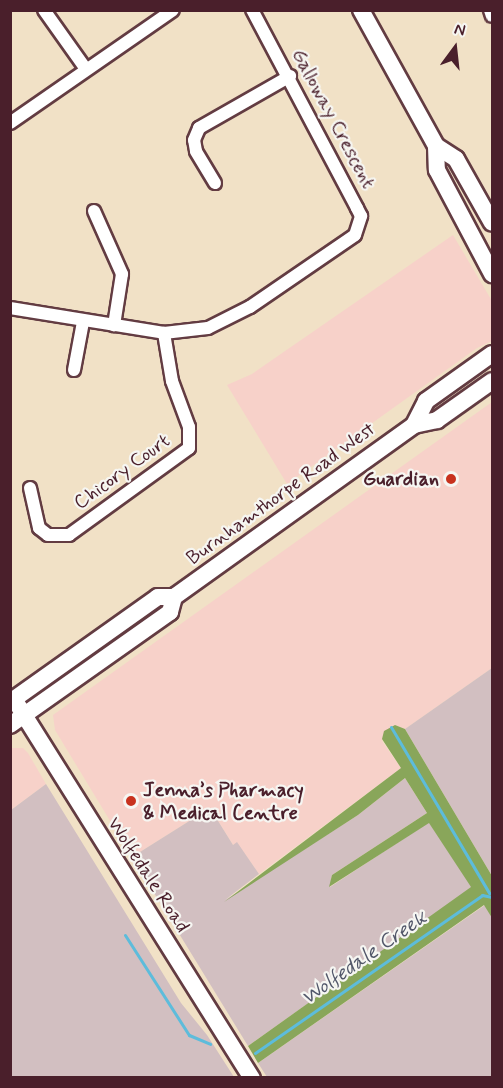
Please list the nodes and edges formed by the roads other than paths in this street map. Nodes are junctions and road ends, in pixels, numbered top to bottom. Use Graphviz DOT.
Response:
graph roads {
  1 [pos="44,10"];
  2 [pos="252,10"];
  3 [pos="361,10"];
  4 [pos="490,10"];
  5 [pos="172,11"];
  6 [pos="492,16"];
  7 [pos="86,69"];
  8 [pos="290,76"];
  9 [pos="10,123"];
  10 [pos="436,146"];
  11 [pos="215,183"];
  12 [pos="94,211"];
  13 [pos="492,223"];
  14 [pos="492,274"];
  15 [pos="10,308"];
  16 [pos="83,322"];
  17 [pos="114,326"];
  18 [pos="164,333"];
  19 [pos="492,354"];
  20 [pos="74,370"];
  21 [pos="492,381"];
  22 [pos="414,425"];
  23 [pos="30,488"];
  24 [pos="174,597"];
  25 [pos="12,698"];
  26 [pos="17,720"];
  27 [pos="252,1077"];
  1 -- 7 [label="street"];
  2 -- 8 [label="street, Galloway Crescent"];
  3 -- 10 [label="main road"];
  4 -- 6 [label="street"];
  5 -- 7 [label="street"];
  7 -- 9 [label="street"];
  8 -- 11 [label="street"];
  8 -- 18 [label="street, Galloway Crescent"];
  10 -- 13 [label="main road"];
  10 -- 14 [label="main road"];
  12 -- 17 [label="street"];
  15 -- 16 [label="street, Galloway Crescent"];
  16 -- 17 [label="street, Galloway Crescent"];
  16 -- 20 [label="street"];
  17 -- 18 [label="street, Galloway Crescent"];
  18 -- 23 [label="street, Chicory Court"];
  19 -- 22 [label="main road, Burnhamthorpe Road West"];
  21 -- 22 [label="main road, Burnhamthorpe Road West"];
  22 -- 24 [label="main road, Burnhamthorpe Road West"];
  24 -- 25 [label="main road, Burnhamthorpe Road West"];
  24 -- 26 [label="main road, Burnhamthorpe Road West"];
  25 -- 26 [label="main road, Wolfedale Road"];
  26 -- 27 [label="main road, Wolfedale Road"];
}
